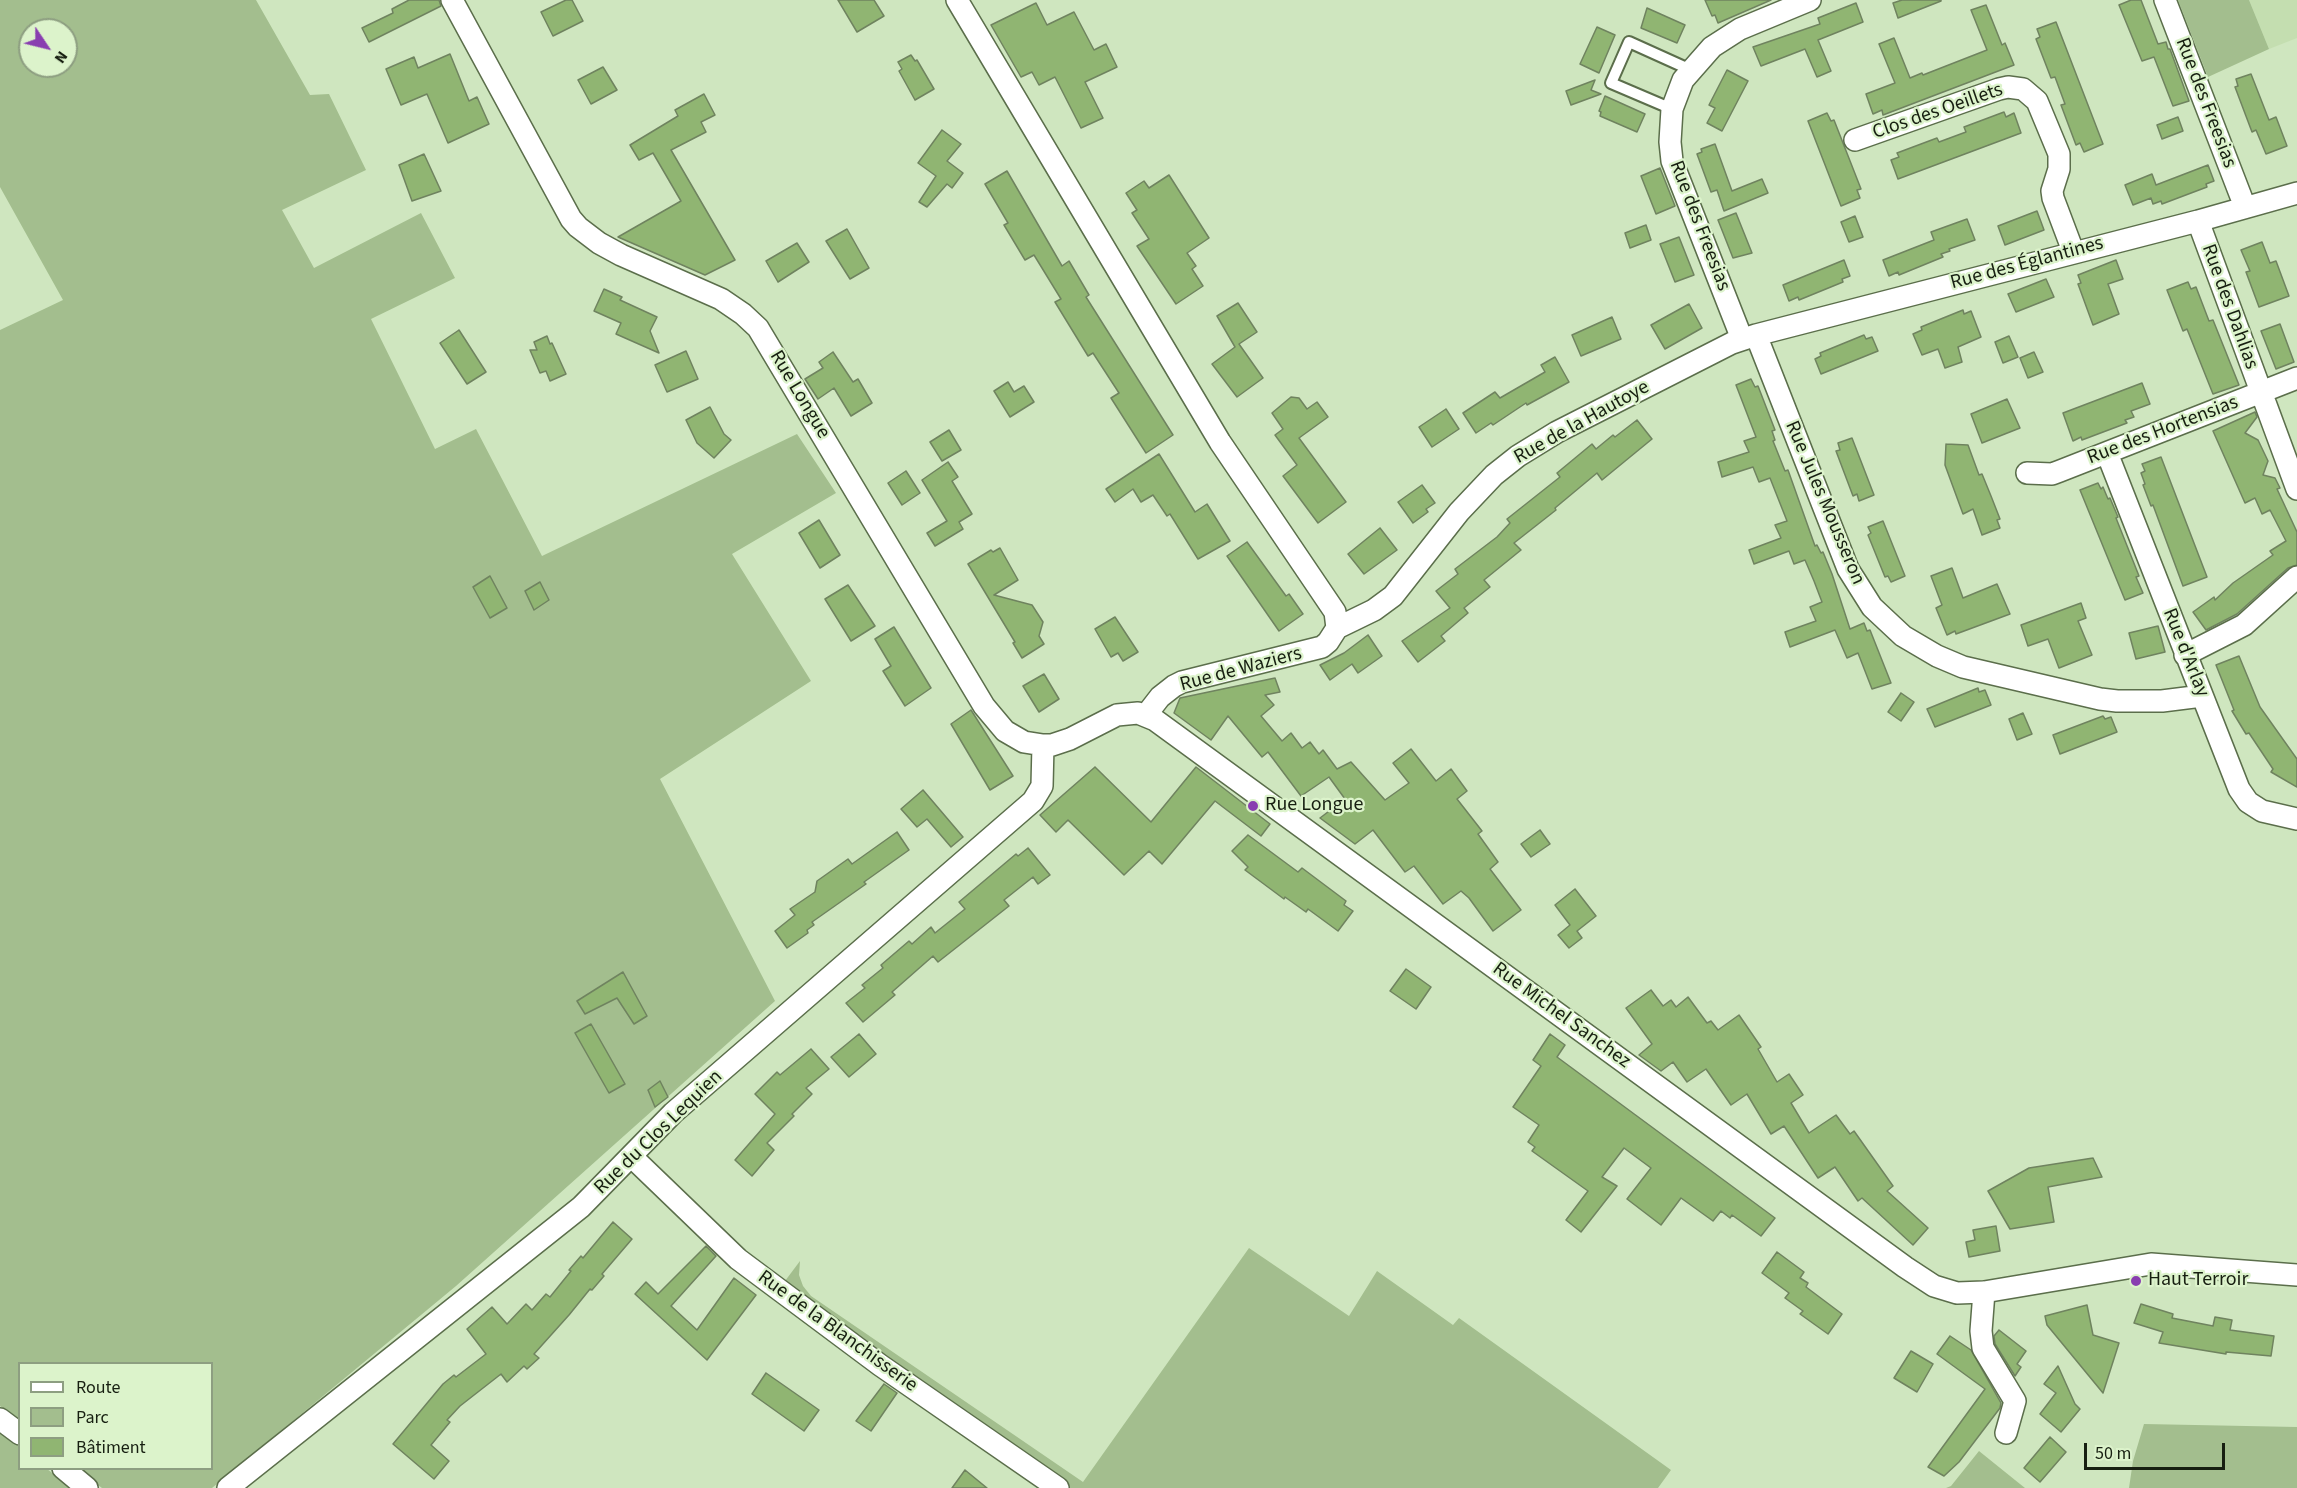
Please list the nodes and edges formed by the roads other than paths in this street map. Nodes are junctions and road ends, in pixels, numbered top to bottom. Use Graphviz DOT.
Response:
graph roads {
  1 [pos="452,0"];
  2 [pos="957,0"];
  3 [pos="1810,0"];
  4 [pos="2165,0"];
  5 [pos="1691,70"];
  6 [pos="1672,110"];
  7 [pos="1855,140"];
  8 [pos="2297,193"];
  9 [pos="2245,207"];
  10 [pos="2198,221"];
  11 [pos="2073,251"];
  12 [pos="1749,337"];
  13 [pos="2297,378"];
  14 [pos="2260,393"];
  15 [pos="2107,453"];
  16 [pos="2027,473"];
  17 [pos="2297,489"];
  18 [pos="2297,577"];
  19 [pos="1337,628"];
  20 [pos="2185,655"];
  21 [pos="2202,696"];
  22 [pos="1146,715"];
  23 [pos="1043,745"];
  24 [pos="2297,819"];
  25 [pos="631,1156"];
  26 [pos="2297,1275"];
  27 [pos="1984,1292"];
  28 [pos="0,1419"];
  29 [pos="18,1432"];
  30 [pos="2006,1433"];
  31 [pos="65,1470"];
  32 [pos="87,1488"];
  33 [pos="228,1488"];
  34 [pos="1058,1488"];
  1 -- 23 [label="street, Rue Longue"];
  2 -- 19 [label="street"];
  3 -- 5 [label="street, Rue des Freesias"];
  4 -- 9 [label="street, Rue des Freesias"];
  5 -- 6 [label="street, Rue des Freesias"];
  5 -- 6 [label="lane"];
  6 -- 12 [label="street, Rue des Freesias"];
  7 -- 11 [label="street, Clos des Oeillets"];
  8 -- 9 [label="street, Rue des Églantines"];
  9 -- 10 [label="street, Rue des Églantines"];
  10 -- 11 [label="street, Rue des Églantines"];
  10 -- 14 [label="street, Rue des Dahlias"];
  11 -- 12 [label="street, Rue des Églantines"];
  12 -- 19 [label="street, Rue de la Hautoye"];
  12 -- 21 [label="street, Rue Jules Mousseron"];
  13 -- 14 [label="street, Rue des Hortensias"];
  14 -- 15 [label="street, Rue des Hortensias"];
  14 -- 17 [label="street, Rue des Dahlias"];
  15 -- 16 [label="street, Rue des Hortensias"];
  15 -- 20 [label="street, Rue d'Arlay"];
  18 -- 20 [label="street"];
  19 -- 22 [label="street, Rue de Waziers"];
  20 -- 21 [label="street, Rue d'Arlay"];
  21 -- 24 [label="street, Rue d'Arlay"];
  22 -- 23 [label="street"];
  22 -- 27 [label="street, Rue Michel Sanchez"];
  23 -- 25 [label="street, Rue du Clos Lequien"];
  25 -- 33 [label="street, Rue du Clos Lequien"];
  25 -- 34 [label="street, Rue de la Blanchisserie"];
  26 -- 27 [label="street, Rue Michel Sanchez"];
  27 -- 30 [label="street"];
  28 -- 29 [label="street"];
  31 -- 32 [label="street"];
}
